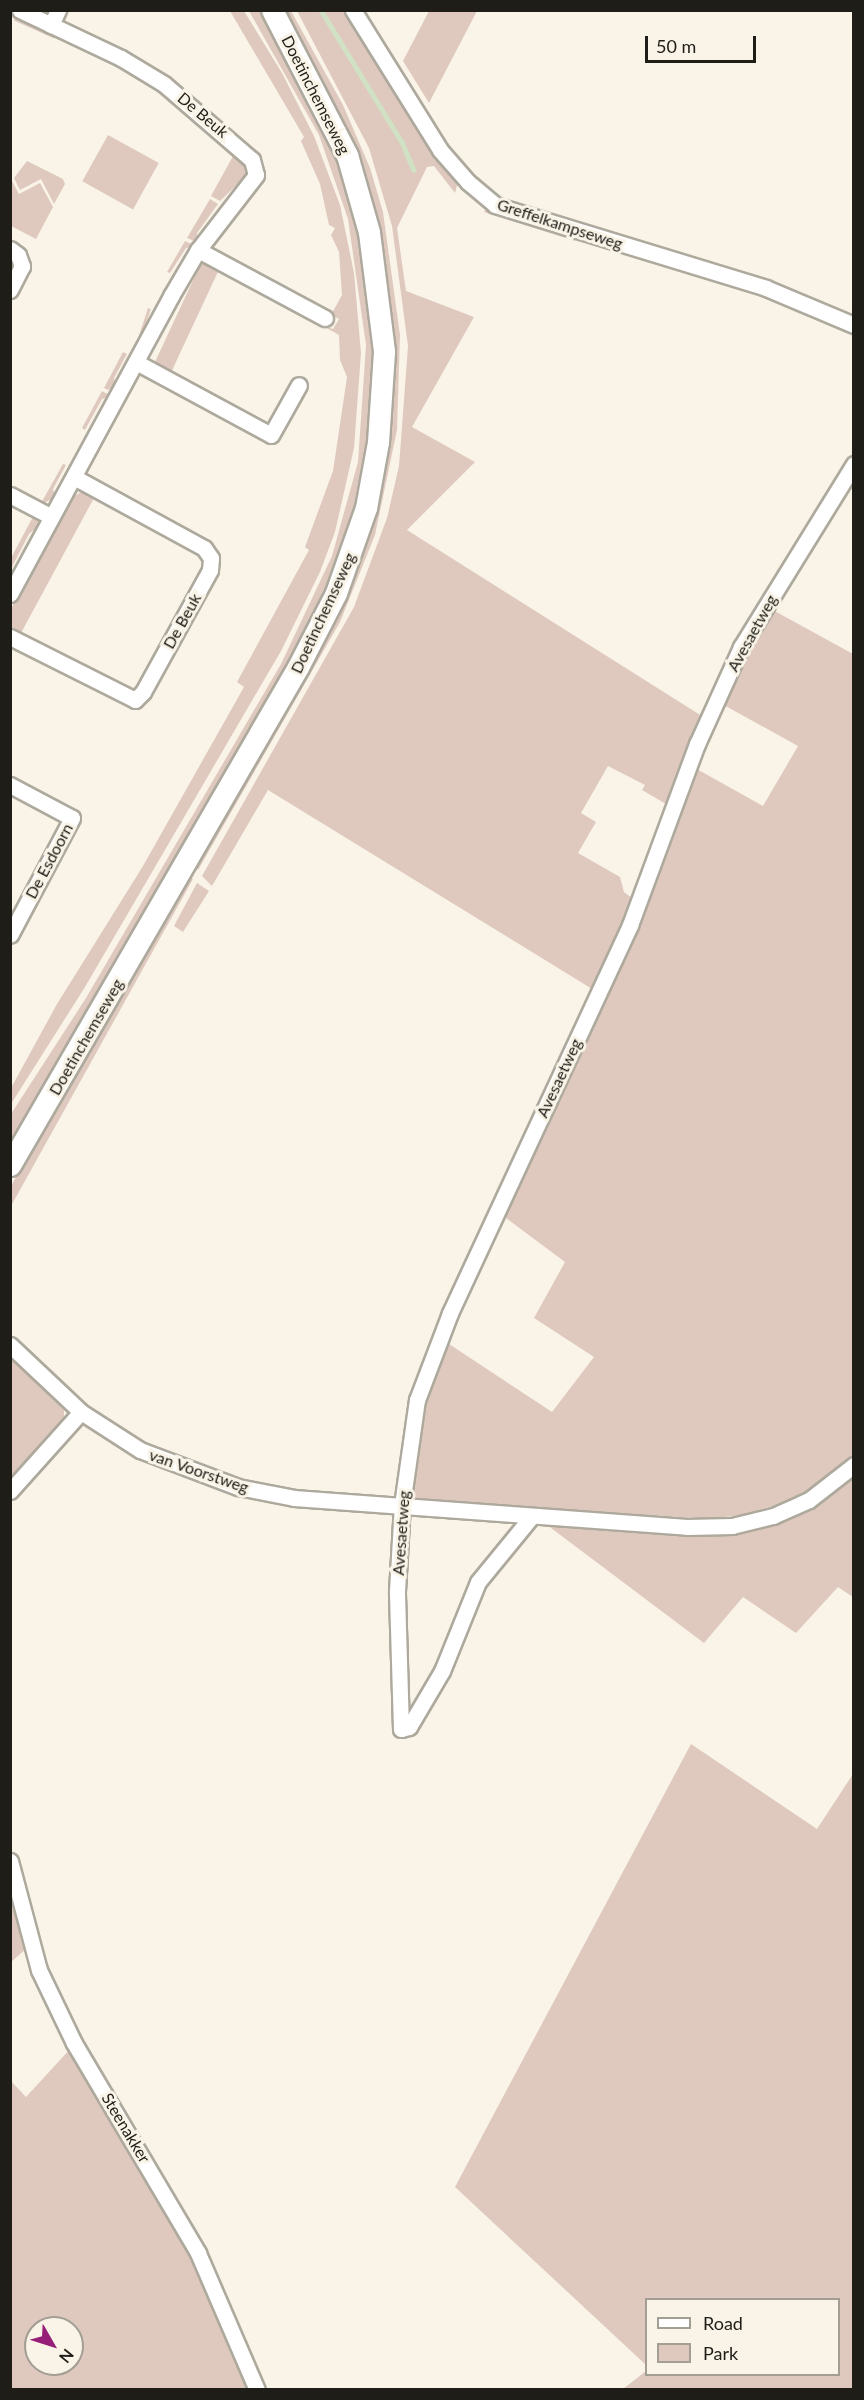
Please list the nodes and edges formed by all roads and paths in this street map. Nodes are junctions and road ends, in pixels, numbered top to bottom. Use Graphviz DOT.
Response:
graph roads {
  1 [pos="20,10"];
  2 [pos="58,10"];
  3 [pos="272,10"];
  4 [pos="352,10"];
  5 [pos="51,25"];
  6 [pos="10,249"];
  7 [pos="198,250"];
  8 [pos="10,291"];
  9 [pos="325,318"];
  10 [pos="854,325"];
  11 [pos="136,362"];
  12 [pos="298,385"];
  13 [pos="854,464"];
  14 [pos="74,477"];
  15 [pos="10,495"];
  16 [pos="52,517"];
  17 [pos="10,594"];
  18 [pos="10,637"];
  19 [pos="10,785"];
  20 [pos="10,935"];
  21 [pos="10,1165"];
  22 [pos="10,1345"];
  23 [pos="81,1412"];
  24 [pos="854,1465"];
  25 [pos="10,1491"];
  26 [pos="402,1505"];
  27 [pos="532,1516"];
  28 [pos="10,1861"];
  29 [pos="257,2390"];
  1 -- 5 [label="street, De Beuk"];
  2 -- 5 [label="street"];
  3 -- 21 [label="main road, Doetinchemseweg"];
  4 -- 10 [label="street, Greffelkampseweg"];
  5 -- 7 [label="street, De Beuk"];
  6 -- 8 [label="street"];
  7 -- 9 [label="street"];
  7 -- 11 [label="street, De Beuk"];
  11 -- 12 [label="street"];
  11 -- 14 [label="street, De Beuk"];
  13 -- 26 [label="street, Avesaetweg"];
  14 -- 16 [label="street, De Beuk"];
  14 -- 18 [label="street, De Beuk"];
  15 -- 16 [label="street"];
  16 -- 17 [label="street, De Beuk"];
  19 -- 20 [label="street, De Esdoorn"];
  22 -- 23 [label="street, van Voorstweg"];
  23 -- 25 [label="street"];
  23 -- 26 [label="street, van Voorstweg"];
  24 -- 27 [label="street, van Voorstweg"];
  26 -- 27 [label="street, van Voorstweg"];
  26 -- 27 [label="street, Avesaetweg"];
  28 -- 29 [label="street, Steenakker"];
}
